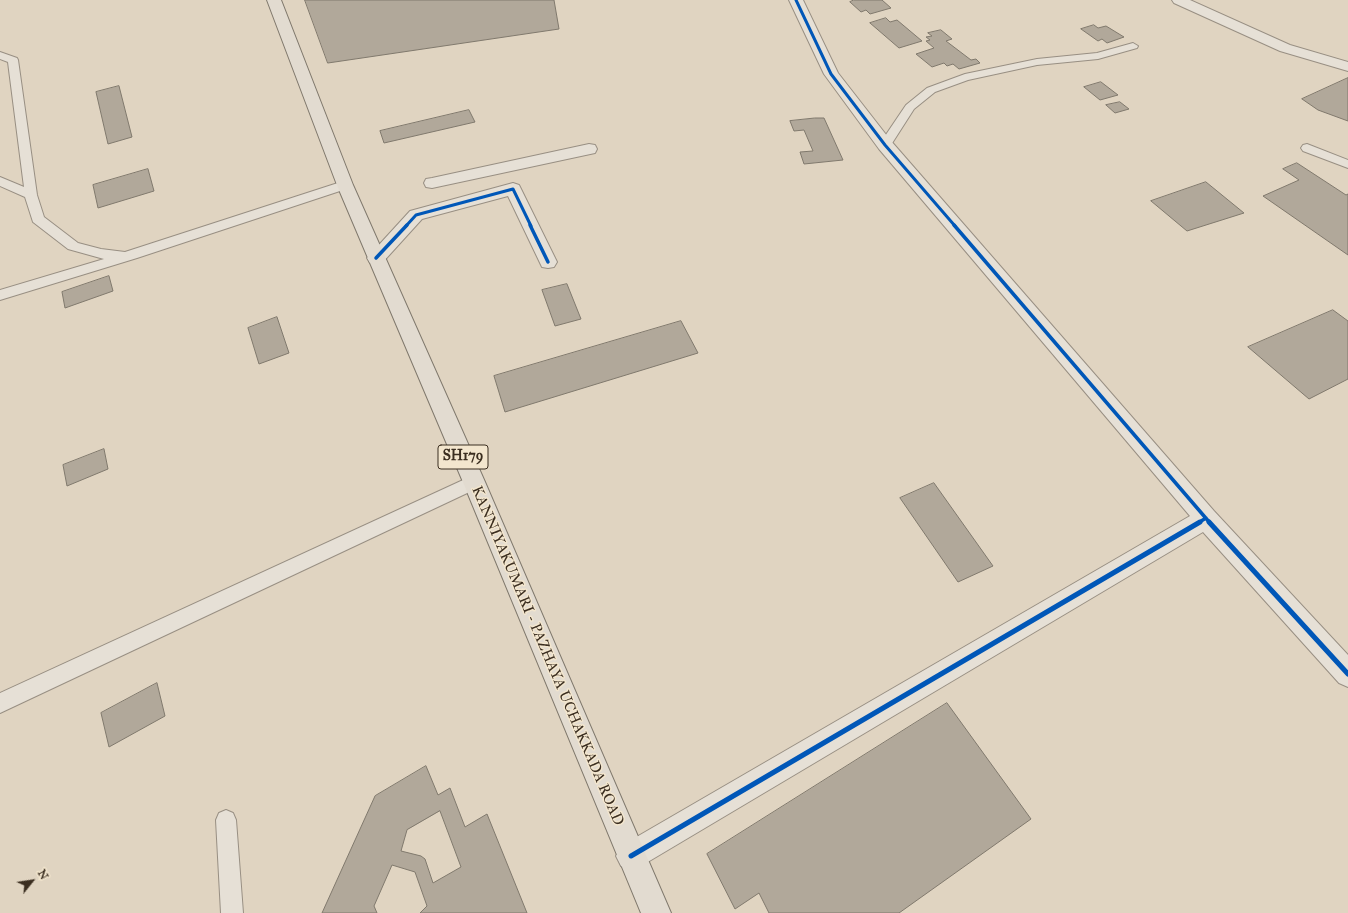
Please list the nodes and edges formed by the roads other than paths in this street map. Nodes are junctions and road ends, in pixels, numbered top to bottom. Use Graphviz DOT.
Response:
graph roads {
  1 [pos="274,0"];
  2 [pos="796,0"];
  3 [pos="1179,0"];
  4 [pos="1133,46"];
  5 [pos="0,55"];
  6 [pos="1348,67"];
  7 [pos="885,145"];
  8 [pos="1307,148"];
  9 [pos="589,149"];
  10 [pos="1348,164"];
  11 [pos="521,165"];
  12 [pos="0,181"];
  13 [pos="432,183"];
  14 [pos="345,184"];
  15 [pos="513,189"];
  16 [pos="31,195"];
  17 [pos="132,255"];
  18 [pos="376,258"];
  19 [pos="548,262"];
  20 [pos="0,295"];
  21 [pos="474,482"];
  22 [pos="1206,518"];
  23 [pos="1348,674"];
  24 [pos="0,702"];
  25 [pos="226,820"];
  26 [pos="631,856"];
  27 [pos="232,913"];
  28 [pos="656,913"];
  1 -- 14 [label="main road, KANNIYAKUMARI - PAZHAYA UCHAKKADA ROAD / SH179"];
  2 -- 7 [label="street"];
  3 -- 6 [label="street"];
  4 -- 7 [label="lane"];
  5 -- 16 [label="lane"];
  7 -- 22 [label="street"];
  8 -- 10 [label="lane"];
  9 -- 11 [label="street"];
  11 -- 13 [label="street"];
  11 -- 15 [label="street"];
  12 -- 16 [label="lane"];
  14 -- 17 [label="lane"];
  14 -- 18 [label="main road, KANNIYAKUMARI - PAZHAYA UCHAKKADA ROAD / SH179"];
  15 -- 18 [label="street"];
  15 -- 19 [label="street"];
  16 -- 17 [label="lane"];
  17 -- 20 [label="lane"];
  18 -- 21 [label="main road, KANNIYAKUMARI - PAZHAYA UCHAKKADA ROAD / SH179"];
  21 -- 24 [label="lane"];
  21 -- 26 [label="main road, KANNIYAKUMARI - PAZHAYA UCHAKKADA ROAD / SH179"];
  22 -- 23 [label="street"];
  22 -- 26 [label="street"];
  25 -- 27 [label="lane"];
  26 -- 28 [label="main road, KANNIYAKUMARI - PAZHAYA UCHAKKADA ROAD / SH179"];
}
